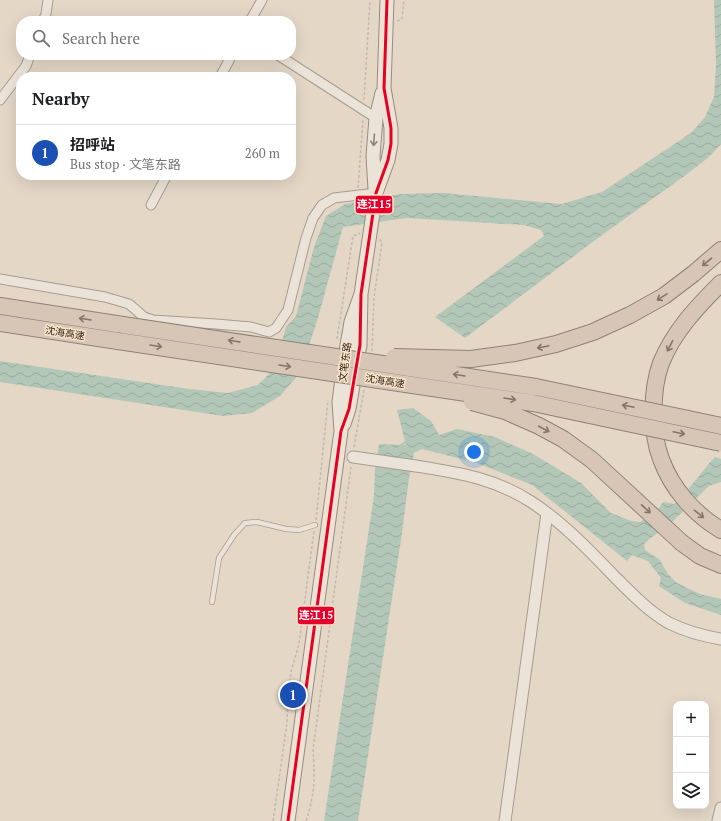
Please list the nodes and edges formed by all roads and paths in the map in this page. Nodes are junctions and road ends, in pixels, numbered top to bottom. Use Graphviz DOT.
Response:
graph roads {
  1 [pos="48,0"];
  2 [pos="262,0"];
  3 [pos="370,0"];
  4 [pos="387,0"];
  5 [pos="404,0"];
  6 [pos="45,16"];
  7 [pos="253,16"];
  8 [pos="386,26"];
  9 [pos="28,60"];
  10 [pos="229,60"];
  11 [pos="286,60"];
  12 [pos="21,72"];
  13 [pos="223,72"];
  14 [pos="16,79"];
  15 [pos="384,88"];
  16 [pos="0,100"];
  17 [pos="364,110"];
  18 [pos="376,118"];
  19 [pos="164,180"];
  20 [pos="376,193"];
  21 [pos="357,196"];
  22 [pos="151,205"];
  23 [pos="371,228"];
  24 [pos="721,250"];
  25 [pos="0,279"];
  26 [pos="721,283"];
  27 [pos="0,306"];
  28 [pos="0,323"];
  29 [pos="371,353"];
  30 [pos="325,355"];
  31 [pos="332,373"];
  32 [pos="365,383"];
  33 [pos="721,426"];
  34 [pos="721,443"];
  35 [pos="353,457"];
  36 [pos="547,513"];
  37 [pos="315,525"];
  38 [pos="721,530"];
  39 [pos="721,565"];
  40 [pos="212,602"];
  41 [pos="721,639"];
  42 [pos="721,808"];
  43 [pos="288,821"];
  44 [pos="306,821"];
  45 [pos="505,821"];
  46 [pos="718,821"];
  1 -- 6 [label="street"];
  2 -- 7 [label="street"];
  3 -- 17 [label="path"];
  4 -- 8 [label="main road, 文笔东路"];
  5 -- 8 [label="path"];
  8 -- 15 [label="main road, 文笔东路"];
  9 -- 12 [label="street"];
  10 -- 13 [label="street"];
  11 -- 17 [label="street"];
  14 -- 16 [label="street"];
  15 -- 18 [label="main road, 文笔东路"];
  15 -- 20 [label="main road, 文笔东路"];
  17 -- 18 [label="street"];
  17 -- 21 [label="path"];
  18 -- 20 [label="main road, 文笔东路, one-way"];
  19 -- 22 [label="street"];
  20 -- 21 [label="street"];
  20 -- 23 [label="main road, 文笔东路"];
  21 -- 25 [label="street"];
  23 -- 29 [label="path"];
  23 -- 43 [label="main road, 文笔东路"];
  24 -- 30 [label="highway, one-way, bridge"];
  26 -- 38 [label="highway, one-way"];
  30 -- 27 [label="highway, 沈海高速, one-way, bridge"];
  28 -- 31 [label="highway, 沈海高速, one-way, bridge"];
  33 -- 30 [label="highway, 沈海高速, one-way, bridge"];
  31 -- 34 [label="highway, 沈海高速, one-way, bridge"];
  31 -- 39 [label="highway, one-way, bridge"];
  32 -- 35 [label="path"];
  35 -- 36 [label="street"];
  35 -- 44 [label="path"];
  36 -- 41 [label="street"];
  36 -- 45 [label="street"];
  37 -- 40 [label="lane"];
  42 -- 46 [label="street"];
}
